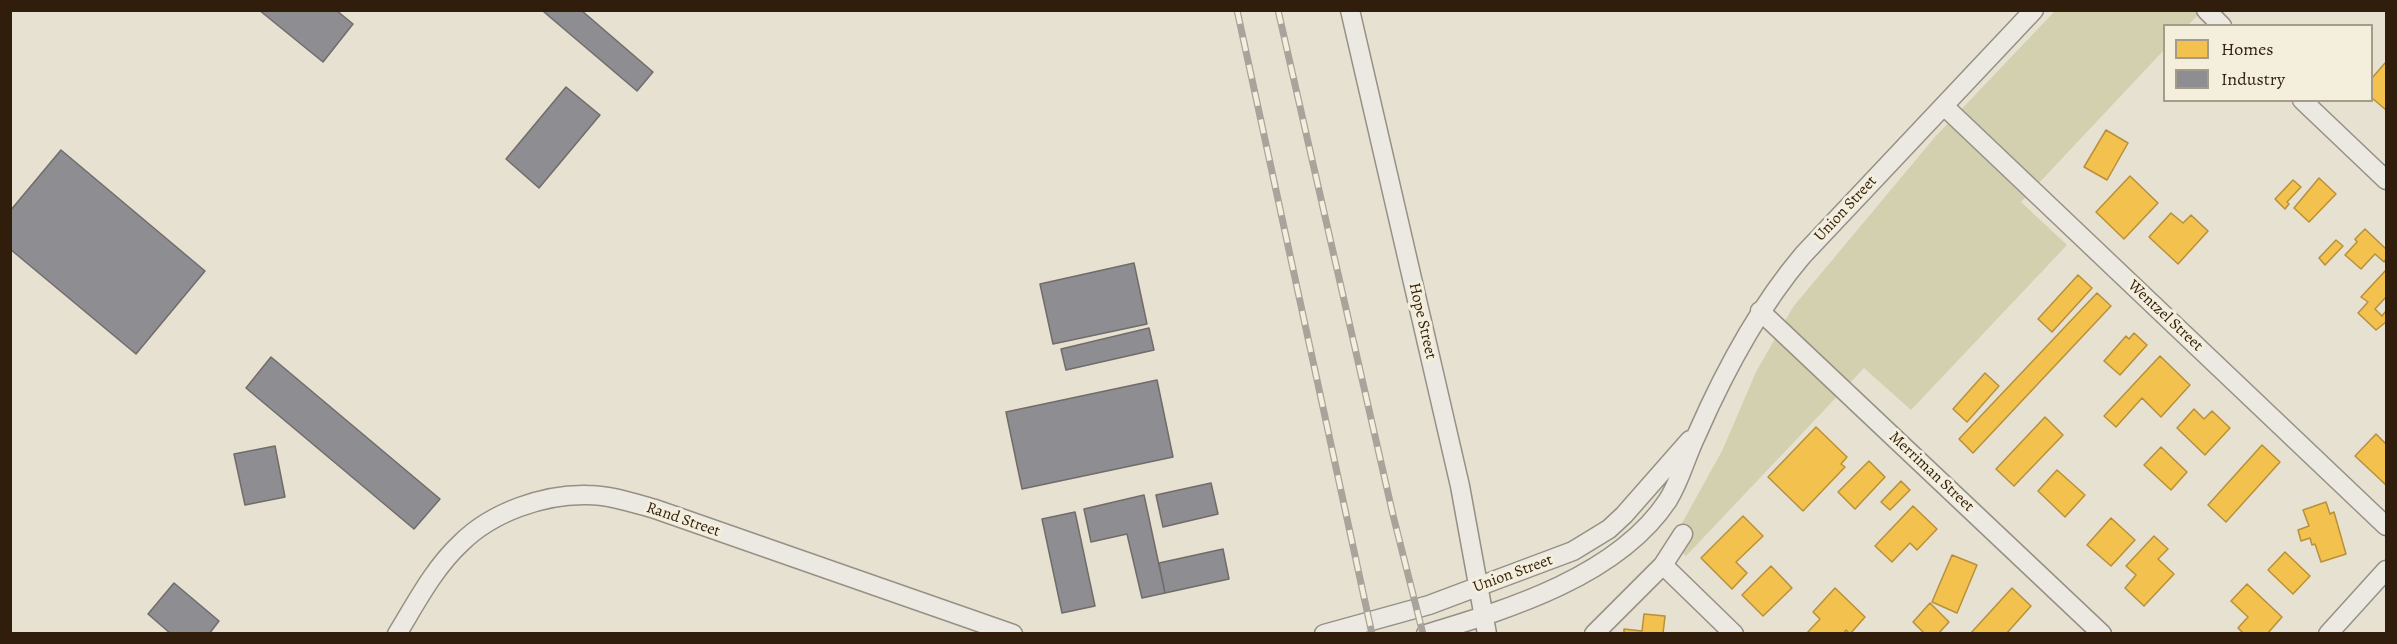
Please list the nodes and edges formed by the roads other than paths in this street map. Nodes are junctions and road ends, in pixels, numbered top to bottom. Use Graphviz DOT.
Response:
graph roads {
  1 [pos="1350,10"];
  2 [pos="2034,10"];
  3 [pos="2206,10"];
  4 [pos="2220,24"];
  5 [pos="2304,102"];
  6 [pos="1944,106"];
  7 [pos="2386,180"];
  8 [pos="1760,311"];
  9 [pos="1696,435"];
  10 [pos="2386,526"];
  11 [pos="1683,534"];
  12 [pos="1663,565"];
  13 [pos="2386,570"];
  14 [pos="1479,587"];
  15 [pos="1484,615"];
  16 [pos="397,633"];
  17 [pos="1013,633"];
  18 [pos="1324,633"];
  19 [pos="1426,633"];
  20 [pos="1486,633"];
  21 [pos="1594,633"];
  22 [pos="1734,633"];
  23 [pos="2102,633"];
  24 [pos="2328,633"];
  1 -- 14 [label="street, Hope Street"];
  2 -- 6 [label="street, Union Street"];
  3 -- 4 [label="street"];
  5 -- 7 [label="street"];
  6 -- 8 [label="street, Union Street"];
  6 -- 10 [label="street, Wentzel Street"];
  8 -- 9 [label="street, Union Street"];
  8 -- 23 [label="street, Merriman Street"];
  9 -- 14 [label="street, Union Street"];
  9 -- 15 [label="street, Union Street"];
  11 -- 12 [label="street"];
  12 -- 21 [label="street"];
  12 -- 22 [label="street"];
  13 -- 24 [label="street"];
  14 -- 15 [label="street, Hope Street"];
  14 -- 18 [label="street, Union Street"];
  15 -- 19 [label="street, Union Street"];
  15 -- 20 [label="street, Hope Street"];
  16 -- 17 [label="street, Rand Street"];
}
